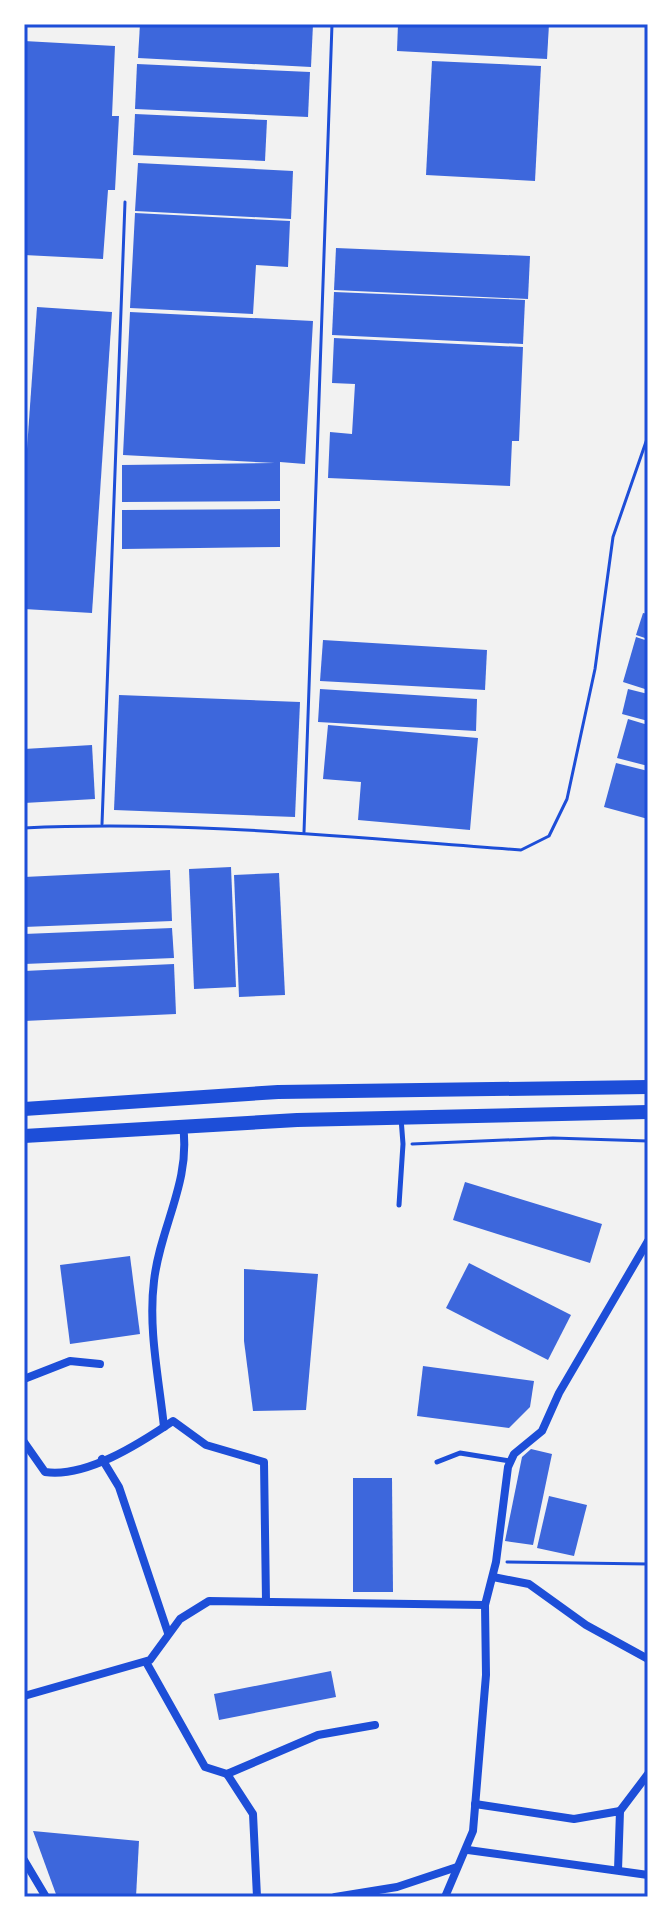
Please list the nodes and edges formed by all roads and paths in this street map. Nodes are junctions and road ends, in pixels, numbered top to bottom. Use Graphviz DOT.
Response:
graph roads {
  1 [pos="332,24"];
  2 [pos="125,202"];
  3 [pos="648,436"];
  4 [pos="102,824"];
  5 [pos="24,828"];
  6 [pos="304,833"];
  7 [pos="648,1087"];
  8 [pos="24,1109"];
  9 [pos="648,1112"];
  10 [pos="401,1117"];
  11 [pos="183,1126"];
  12 [pos="24,1136"];
  13 [pos="648,1141"];
  14 [pos="403,1144"];
  15 [pos="399,1205"];
  16 [pos="648,1241"];
  17 [pos="100,1364"];
  18 [pos="24,1379"];
  19 [pos="164,1427"];
  20 [pos="24,1442"];
  21 [pos="102,1459"];
  22 [pos="511,1461"];
  23 [pos="437,1462"];
  24 [pos="496,1562"];
  25 [pos="648,1564"];
  26 [pos="493,1577"];
  27 [pos="266,1601"];
  28 [pos="485,1605"];
  29 [pos="168,1633"];
  30 [pos="648,1659"];
  31 [pos="146,1662"];
  32 [pos="24,1696"];
  33 [pos="375,1725"];
  34 [pos="227,1774"];
  35 [pos="648,1774"];
  36 [pos="475,1804"];
  37 [pos="620,1811"];
  38 [pos="468,1850"];
  39 [pos="24,1860"];
  40 [pos="457,1867"];
  41 [pos="618,1870"];
  42 [pos="648,1875"];
  43 [pos="46,1897"];
  44 [pos="257,1897"];
  45 [pos="335,1897"];
  46 [pos="445,1897"];
  1 -- 6 [label="path"];
  2 -- 4 [label="path"];
  3 -- 6 [label="path"];
  4 -- 5 [label="path"];
  4 -- 6 [label="path"];
  7 -- 8 [label="main road"];
  9 -- 10 [label="main road"];
  10 -- 11 [label="main road"];
  10 -- 14 [label="lane"];
  11 -- 12 [label="main road"];
  11 -- 19 [label="street"];
  13 -- 14 [label="path"];
  14 -- 15 [label="lane"];
  16 -- 22 [label="street"];
  17 -- 18 [label="street"];
  19 -- 21 [label="street"];
  19 -- 27 [label="street"];
  20 -- 21 [label="street"];
  21 -- 29 [label="street"];
  22 -- 23 [label="lane"];
  22 -- 24 [label="street"];
  24 -- 25 [label="path"];
  24 -- 26 [label="street"];
  26 -- 28 [label="street"];
  26 -- 30 [label="street"];
  27 -- 28 [label="street"];
  27 -- 29 [label="street"];
  28 -- 36 [label="street"];
  29 -- 31 [label="street"];
  31 -- 32 [label="street"];
  31 -- 34 [label="street"];
  33 -- 34 [label="street"];
  34 -- 44 [label="street"];
  35 -- 37 [label="street"];
  36 -- 37 [label="street"];
  36 -- 38 [label="street"];
  37 -- 41 [label="street"];
  38 -- 40 [label="street"];
  38 -- 41 [label="street"];
  39 -- 43 [label="street"];
  40 -- 45 [label="street"];
  40 -- 46 [label="street"];
  41 -- 42 [label="street"];
}
